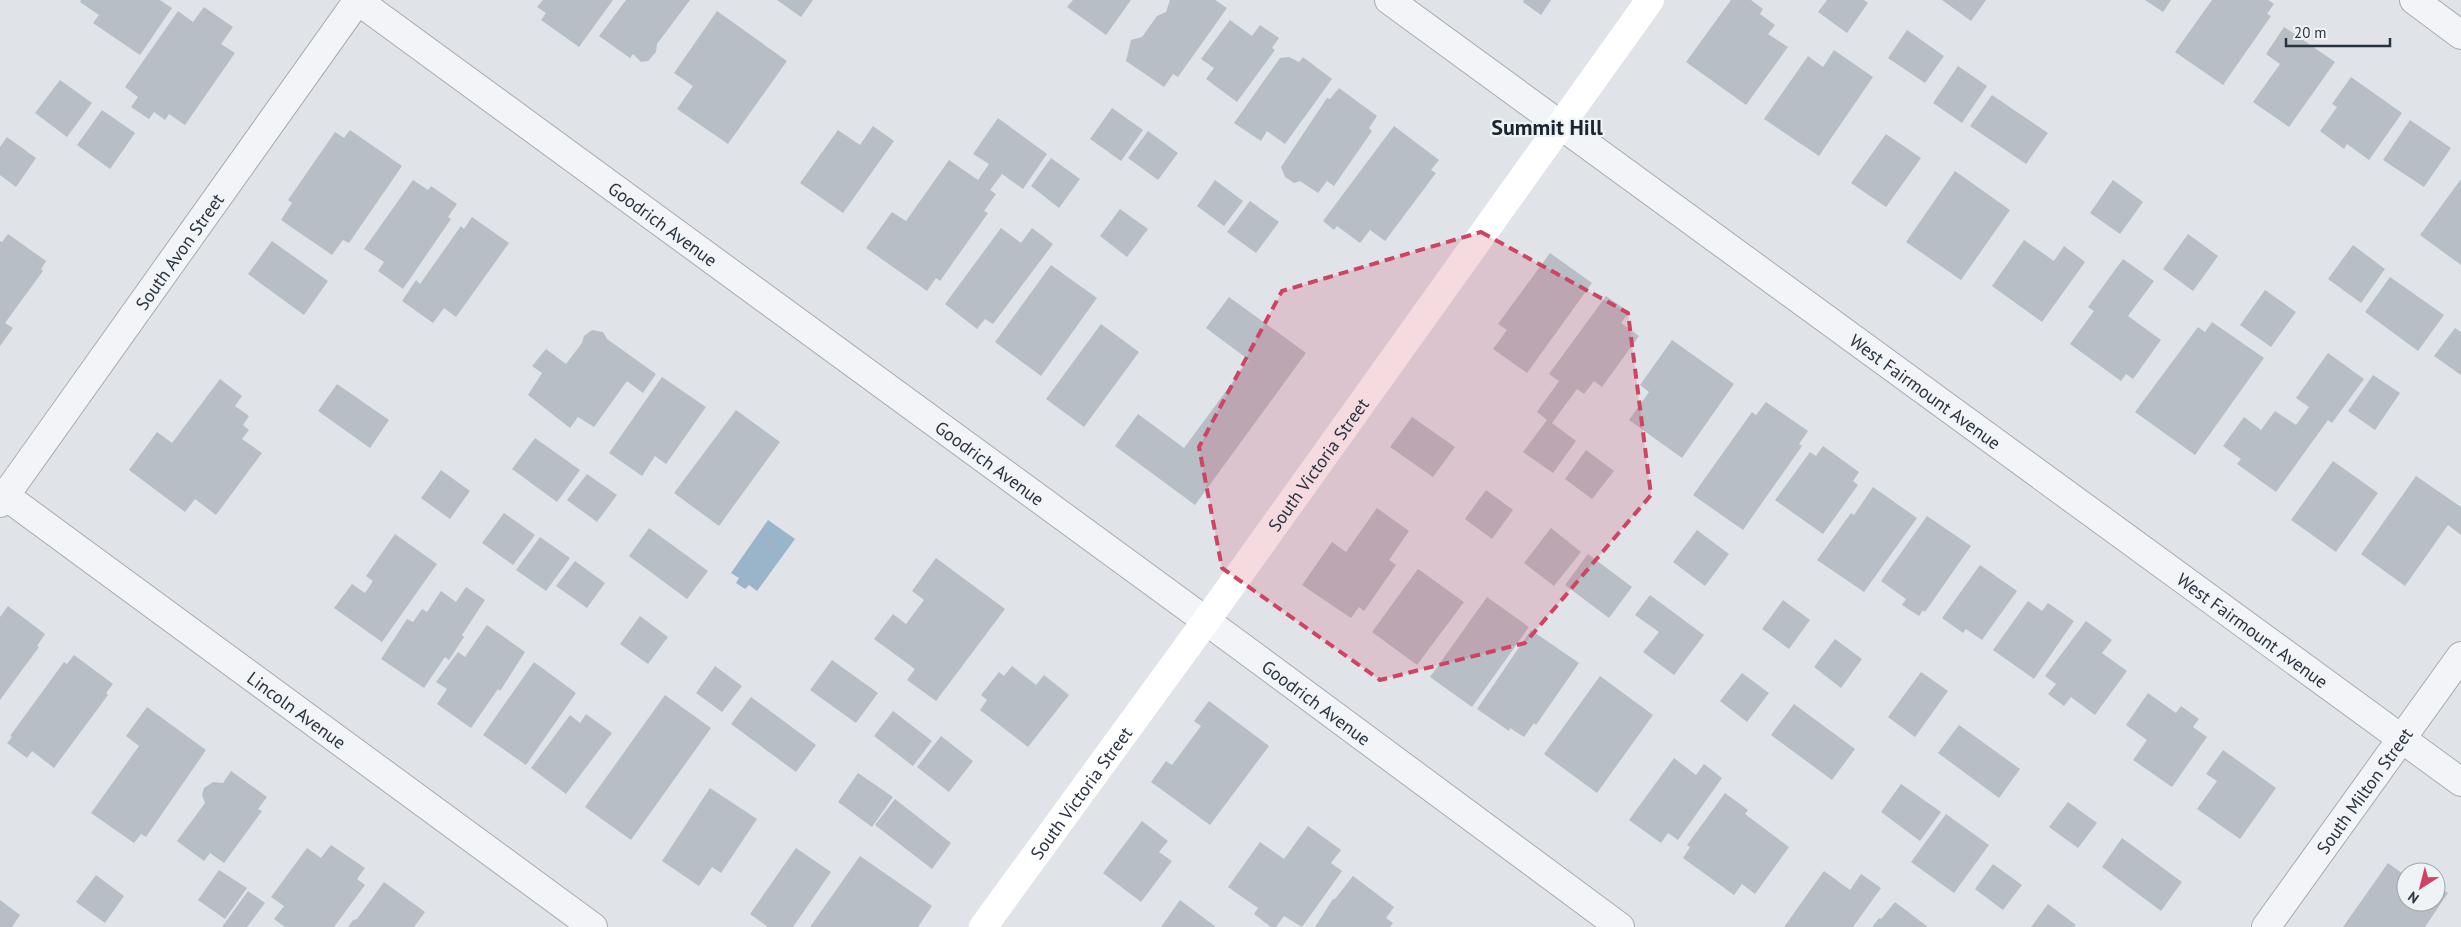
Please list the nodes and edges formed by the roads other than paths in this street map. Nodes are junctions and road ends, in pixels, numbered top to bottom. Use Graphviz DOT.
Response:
graph roads {
  1 [pos="358,0"];
  2 [pos="1389,0"];
  3 [pos="1650,0"];
  4 [pos="2414,0"];
  5 [pos="2461,35"];
  6 [pos="1559,124"];
  7 [pos="2,497"];
  8 [pos="1206,621"];
  9 [pos="2461,656"];
  10 [pos="2403,738"];
  11 [pos="2461,782"];
  12 [pos="592,927"];
  13 [pos="983,927"];
  14 [pos="1620,927"];
  15 [pos="2266,927"];
  1 -- 7 [label="street, South Avon Street"];
  1 -- 8 [label="street, Goodrich Avenue"];
  2 -- 6 [label="street, West Fairmount Avenue"];
  3 -- 6 [label="street, South Victoria Street"];
  4 -- 5 [label="street"];
  6 -- 8 [label="street, South Victoria Street"];
  6 -- 10 [label="street, West Fairmount Avenue"];
  7 -- 12 [label="street, Lincoln Avenue"];
  8 -- 13 [label="street, South Victoria Street"];
  8 -- 14 [label="street, Goodrich Avenue"];
  9 -- 10 [label="street, South Milton Street"];
  10 -- 11 [label="street, West Fairmount Avenue"];
  10 -- 15 [label="street, South Milton Street"];
}
